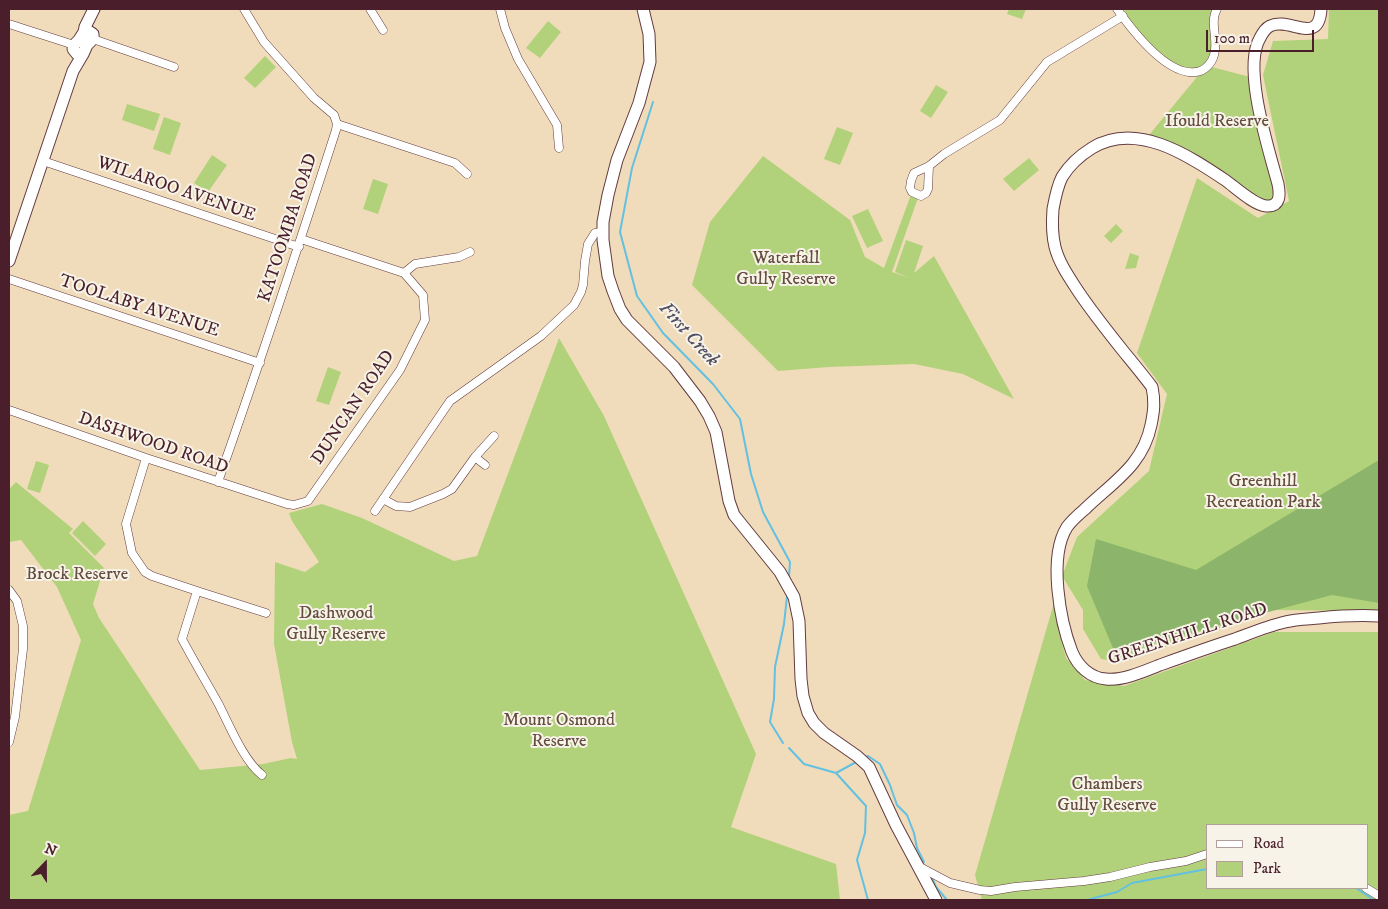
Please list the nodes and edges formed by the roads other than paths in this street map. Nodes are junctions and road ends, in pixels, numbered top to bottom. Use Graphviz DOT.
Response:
graph roads {
  1 [pos="94,9"];
  2 [pos="244,9"];
  3 [pos="370,9"];
  4 [pos="500,9"];
  5 [pos="643,9"];
  6 [pos="1117,9"];
  7 [pos="1217,9"];
  8 [pos="1321,9"];
  9 [pos="1122,16"];
  10 [pos="9,24"];
  11 [pos="383,30"];
  12 [pos="90,35"];
  13 [pos="77,50"];
  14 [pos="174,67"];
  15 [pos="337,124"];
  16 [pos="559,148"];
  17 [pos="43,161"];
  18 [pos="929,166"];
  19 [pos="468,174"];
  20 [pos="603,232"];
  21 [pos="302,239"];
  22 [pos="299,247"];
  23 [pos="470,252"];
  24 [pos="9,262"];
  25 [pos="404,273"];
  26 [pos="9,279"];
  27 [pos="260,363"];
  28 [pos="9,410"];
  29 [pos="494,436"];
  30 [pos="475,457"];
  31 [pos="146,458"];
  32 [pos="486,464"];
  33 [pos="218,482"];
  34 [pos="383,499"];
  35 [pos="287,504"];
  36 [pos="375,511"];
  37 [pos="9,590"];
  38 [pos="197,591"];
  39 [pos="266,614"];
  40 [pos="1379,616"];
  41 [pos="9,742"];
  42 [pos="262,775"];
  43 [pos="1206,854"];
  44 [pos="918,866"];
  45 [pos="1368,889"];
  46 [pos="1379,896"];
  47 [pos="936,900"];
  1 -- 12 [label="main road"];
  2 -- 15 [label="street"];
  3 -- 11 [label="street"];
  4 -- 16 [label="street"];
  5 -- 20 [label="main road"];
  6 -- 9 [label="street"];
  7 -- 9 [label="street"];
  8 -- 40 [label="main road, GREENHILL ROAD"];
  9 -- 18 [label="street"];
  10 -- 13 [label="street"];
  12 -- 13 [label="main road"];
  12 -- 14 [label="street"];
  13 -- 17 [label="main road"];
  15 -- 19 [label="street"];
  15 -- 21 [label="street, KATOOMBA ROAD"];
  17 -- 22 [label="street, WILAROO AVENUE"];
  17 -- 24 [label="main road"];
  20 -- 34 [label="street"];
  20 -- 44 [label="main road"];
  21 -- 22 [label="street, KATOOMBA ROAD"];
  21 -- 25 [label="street"];
  22 -- 27 [label="street, KATOOMBA ROAD"];
  23 -- 25 [label="street"];
  25 -- 35 [label="street, DUNCAN ROAD"];
  26 -- 27 [label="street, TOOLABY AVENUE"];
  27 -- 33 [label="street, KATOOMBA ROAD"];
  28 -- 31 [label="street, DASHWOOD ROAD"];
  29 -- 30 [label="street"];
  30 -- 32 [label="street"];
  30 -- 34 [label="street"];
  31 -- 33 [label="street, DASHWOOD ROAD"];
  31 -- 38 [label="street"];
  33 -- 35 [label="street, DASHWOOD ROAD"];
  34 -- 36 [label="street"];
  37 -- 41 [label="street"];
  38 -- 39 [label="street"];
  38 -- 42 [label="street"];
  43 -- 44 [label="street"];
  44 -- 47 [label="main road"];
  45 -- 46 [label="street"];
}
